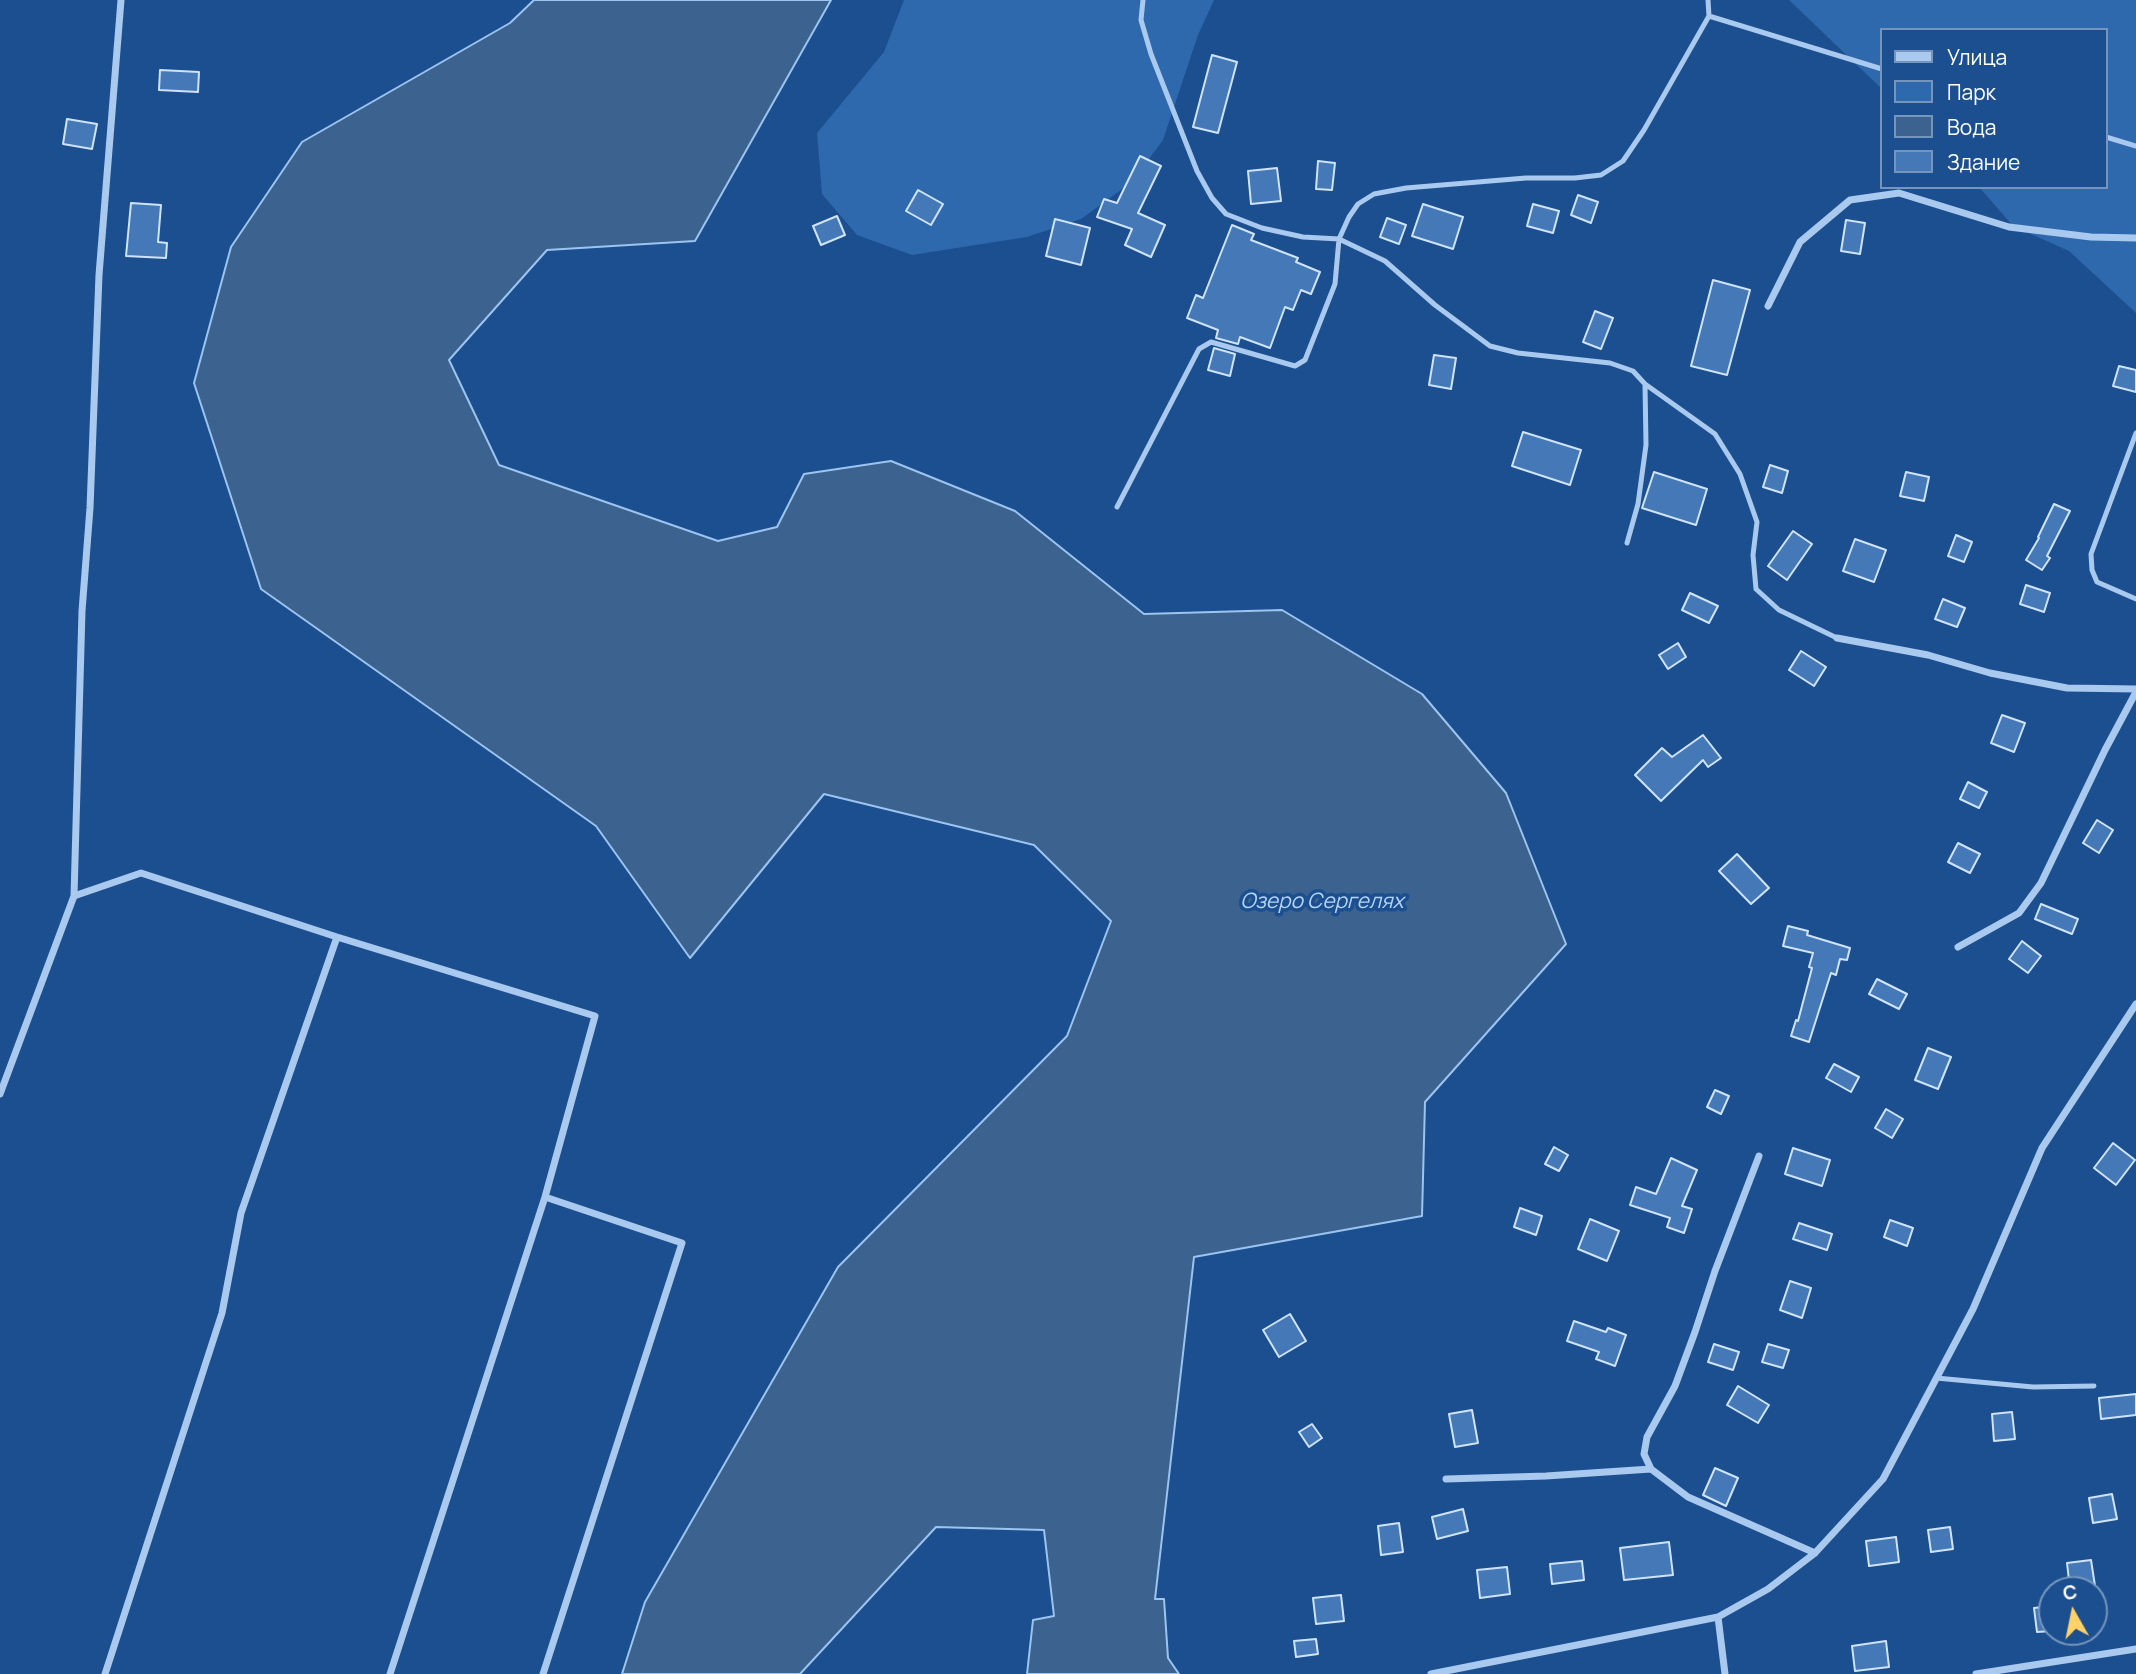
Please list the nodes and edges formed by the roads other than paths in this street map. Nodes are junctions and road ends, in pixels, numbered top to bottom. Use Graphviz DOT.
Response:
graph roads {
  1 [pos="121,0"];
  2 [pos="1143,0"];
  3 [pos="1708,0"];
  4 [pos="1709,16"];
  5 [pos="1881,69"];
  6 [pos="2108,138"];
  7 [pos="2136,146"];
  8 [pos="2136,238"];
  9 [pos="1339,239"];
  10 [pos="1768,306"];
  11 [pos="1645,384"];
  12 [pos="2136,433"];
  13 [pos="1117,507"];
  14 [pos="1627,543"];
  15 [pos="2136,599"];
  16 [pos="1837,638"];
  17 [pos="2136,690"];
  18 [pos="74,896"];
  19 [pos="337,937"];
  20 [pos="1958,947"];
  21 [pos="2136,1004"];
  22 [pos="0,1094"];
  23 [pos="1759,1156"];
  24 [pos="545,1197"];
  25 [pos="1936,1378"];
  26 [pos="2094,1386"];
  27 [pos="1651,1469"];
  28 [pos="1446,1479"];
  29 [pos="1815,1553"];
  30 [pos="1718,1617"];
  31 [pos="2136,1649"];
  32 [pos="105,1674"];
  33 [pos="390,1674"];
  34 [pos="543,1674"];
  35 [pos="1431,1674"];
  36 [pos="1725,1674"];
  37 [pos="1976,1674"];
  1 -- 18 [label="street"];
  2 -- 9 [label="lane"];
  3 -- 4 [label="lane"];
  4 -- 5 [label="lane"];
  4 -- 9 [label="lane"];
  6 -- 7 [label="lane"];
  8 -- 10 [label="street"];
  9 -- 11 [label="lane"];
  9 -- 13 [label="lane"];
  11 -- 14 [label="lane"];
  11 -- 16 [label="lane"];
  12 -- 15 [label="lane"];
  16 -- 17 [label="street"];
  17 -- 20 [label="street"];
  18 -- 19 [label="street"];
  18 -- 22 [label="street"];
  19 -- 24 [label="street"];
  19 -- 32 [label="street"];
  21 -- 25 [label="street"];
  23 -- 27 [label="street"];
  24 -- 33 [label="street"];
  24 -- 34 [label="street"];
  25 -- 26 [label="lane"];
  25 -- 29 [label="street"];
  27 -- 28 [label="street"];
  27 -- 29 [label="street"];
  29 -- 30 [label="street"];
  30 -- 35 [label="street"];
  30 -- 36 [label="street"];
  31 -- 37 [label="street"];
}
